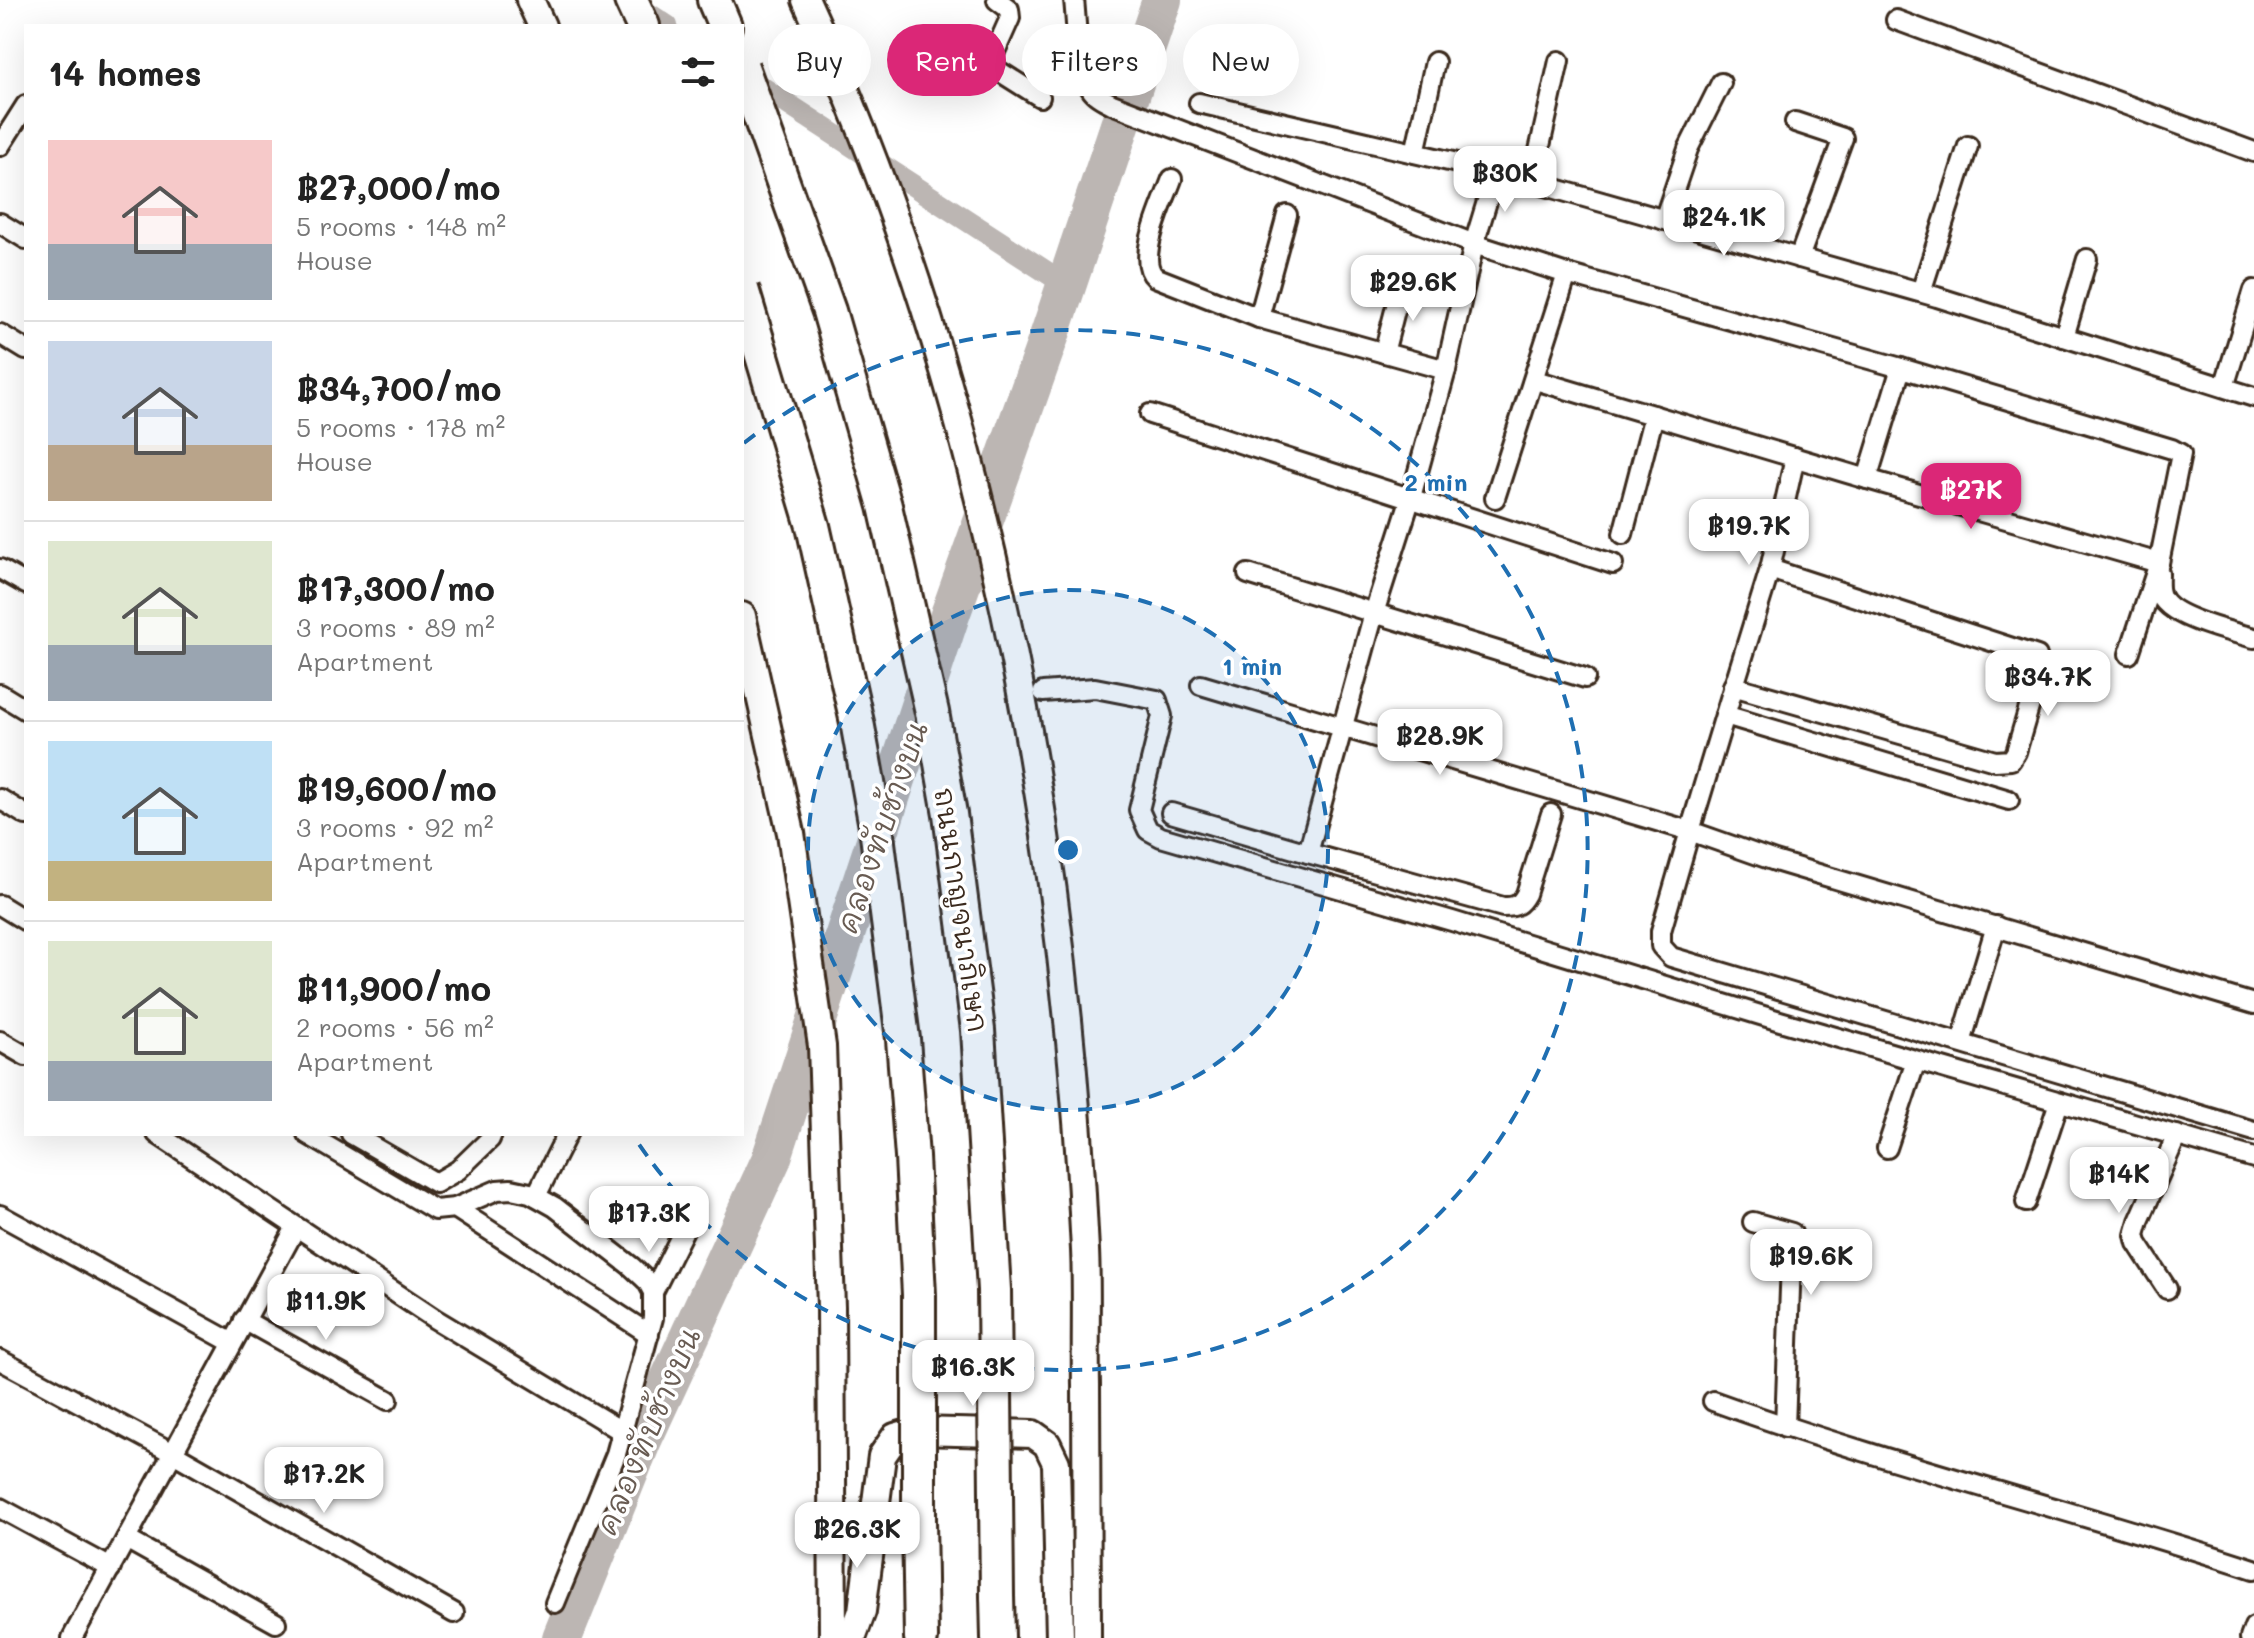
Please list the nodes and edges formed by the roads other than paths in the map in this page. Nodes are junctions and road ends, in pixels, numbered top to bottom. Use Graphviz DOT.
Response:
graph roads {
  1 [pos="631,0"];
  2 [pos="714,0"];
  3 [pos="806,0"];
  4 [pos="997,0"];
  5 [pos="1074,0"];
  6 [pos="1896,20"];
  7 [pos="642,24"];
  8 [pos="724,24"];
  9 [pos="1559,61"];
  10 [pos="1435,62"];
  11 [pos="744,73"];
  12 [pos="1721,83"];
  13 [pos="1040,97"];
  14 [pos="1199,103"];
  15 [pos="24,108"];
  16 [pos="1795,122"];
  17 [pos="0,146"];
  18 [pos="1968,146"];
  19 [pos="2254,152"];
  20 [pos="1415,153"];
  21 [pos="1496,172"];
  22 [pos="1172,179"];
  23 [pos="1532,182"];
  24 [pos="1287,215"];
  25 [pos="1664,220"];
  26 [pos="0,223"];
  27 [pos="24,238"];
  28 [pos="1474,244"];
  29 [pos="1799,258"];
  30 [pos="2087,259"];
  31 [pos="1567,274"];
  32 [pos="1402,283"];
  33 [pos="2254,290"];
  34 [pos="1921,292"];
  35 [pos="744,296"];
  36 [pos="1259,318"];
  37 [pos="0,334"];
  38 [pos="2064,337"];
  39 [pos="24,349"];
  40 [pos="1384,353"];
  41 [pos="1901,368"];
  42 [pos="1446,370"];
  43 [pos="1535,380"];
  44 [pos="2224,387"];
  45 [pos="2254,397"];
  46 [pos="1150,414"];
  47 [pos="1654,415"];
  48 [pos="1795,457"];
  49 [pos="1867,479"];
  50 [pos="1411,497"];
  51 [pos="1495,498"];
  52 [pos="1623,534"];
  53 [pos="2159,563"];
  54 [pos="1613,564"];
  55 [pos="0,569"];
  56 [pos="1770,569"];
  57 [pos="1248,574"];
  58 [pos="24,583"];
  59 [pos="1374,613"];
  60 [pos="745,628"];
  61 [pos="2254,638"];
  62 [pos="2129,654"];
  63 [pos="1585,678"];
  64 [pos="1201,685"];
  65 [pos="1733,686"];
  66 [pos="1043,692"];
  67 [pos="0,694"];
  68 [pos="24,709"];
  69 [pos="1725,715"];
  70 [pos="1343,726"];
  71 [pos="0,799"];
  72 [pos="2009,800"];
  73 [pos="1171,813"];
  74 [pos="24,814"];
  75 [pos="1551,814"];
  76 [pos="1690,831"];
  77 [pos="1308,853"];
  78 [pos="0,905"];
  79 [pos="24,920"];
  80 [pos="1996,926"];
  81 [pos="2254,1004"];
  82 [pos="0,1041"];
  83 [pos="1961,1043"];
  84 [pos="24,1055"];
  85 [pos="1916,1061"];
  86 [pos="2059,1102"];
  87 [pos="2254,1131"];
  88 [pos="2177,1135"];
  89 [pos="160,1136"];
  90 [pos="310,1136"];
  91 [pos="354,1136"];
  92 [pos="491,1136"];
  93 [pos="566,1136"];
  94 [pos="1887,1148"];
  95 [pos="2254,1158"];
  96 [pos="536,1196"];
  97 [pos="2026,1202"];
  98 [pos="455,1208"];
  99 [pos="0,1215"];
  100 [pos="1753,1222"];
  101 [pos="295,1229"];
  102 [pos="684,1230"];
  103 [pos="2167,1289"];
  104 [pos="653,1292"];
  105 [pos="244,1320"];
  106 [pos="649,1334"];
  107 [pos="231,1342"];
  108 [pos="0,1360"];
  109 [pos="388,1400"];
  110 [pos="1713,1401"];
  111 [pos="1785,1427"];
  112 [pos="623,1432"];
  113 [pos="173,1453"];
  114 [pos="0,1508"];
  115 [pos="126,1539"];
  116 [pos="111,1568"];
  117 [pos="2254,1569"];
  118 [pos="555,1603"];
  119 [pos="454,1613"];
  120 [pos="276,1623"];
  121 [pos="2254,1627"];
  122 [pos="72,1638"];
  123 [pos="833,1638"];
  124 [pos="852,1638"];
  125 [pos="921,1638"];
  126 [pos="998,1638"];
  127 [pos="1060,1638"];
  128 [pos="1087,1638"];
  129 [pos="2250,1638"];
  1 -- 7 [label="highway"];
  2 -- 8 [label="highway"];
  3 -- 128 [label="main road"];
  4 -- 13 [label="street"];
  5 -- 28 [label="street"];
  6 -- 19 [label="street"];
  9 -- 23 [label="street"];
  10 -- 20 [label="street"];
  11 -- 126 [label="highway, ถนนกาญจนาภิเษก, bridge"];
  12 -- 25 [label="street"];
  14 -- 20 [label="street"];
  15 -- 17 [label="street"];
  16 -- 29 [label="street"];
  18 -- 34 [label="street"];
  20 -- 21 [label="street"];
  21 -- 23 [label="street"];
  21 -- 28 [label="street"];
  22 -- 36 [label="street"];
  23 -- 25 [label="street"];
  24 -- 36 [label="street"];
  25 -- 29 [label="street"];
  26 -- 27 [label="street"];
  28 -- 31 [label="street"];
  28 -- 42 [label="street"];
  29 -- 34 [label="street"];
  30 -- 38 [label="street"];
  31 -- 41 [label="street"];
  31 -- 43 [label="street"];
  32 -- 40 [label="street"];
  33 -- 44 [label="street"];
  34 -- 38 [label="street"];
  35 -- 125 [label="highway, bridge"];
  36 -- 40 [label="street"];
  37 -- 39 [label="street"];
  38 -- 44 [label="street"];
  40 -- 42 [label="street"];
  41 -- 49 [label="street"];
  41 -- 53 [label="street"];
  42 -- 50 [label="street"];
  43 -- 47 [label="street"];
  43 -- 51 [label="street"];
  44 -- 45 [label="street"];
  46 -- 50 [label="street"];
  47 -- 48 [label="street"];
  47 -- 52 [label="street"];
  48 -- 49 [label="street"];
  48 -- 56 [label="street"];
  49 -- 53 [label="street"];
  50 -- 54 [label="street"];
  50 -- 59 [label="street"];
  53 -- 61 [label="street"];
  53 -- 62 [label="street"];
  55 -- 58 [label="street"];
  56 -- 65 [label="street"];
  56 -- 65 [label="street"];
  57 -- 59 [label="street"];
  59 -- 63 [label="street"];
  59 -- 70 [label="street"];
  60 -- 123 [label="main road"];
  64 -- 70 [label="street"];
  65 -- 69 [label="street"];
  66 -- 85 [label="street"];
  67 -- 68 [label="street"];
  69 -- 72 [label="street"];
  69 -- 76 [label="street"];
  70 -- 76 [label="street"];
  70 -- 77 [label="street"];
  71 -- 74 [label="street"];
  73 -- 77 [label="street"];
  75 -- 77 [label="street"];
  76 -- 80 [label="street"];
  76 -- 83 [label="street"];
  78 -- 79 [label="street"];
  80 -- 81 [label="street"];
  80 -- 83 [label="street"];
  82 -- 84 [label="street"];
  83 -- 87 [label="street"];
  85 -- 86 [label="street"];
  85 -- 94 [label="street"];
  86 -- 88 [label="street"];
  86 -- 97 [label="street"];
  88 -- 95 [label="street"];
  88 -- 103 [label="street"];
  89 -- 101 [label="street"];
  90 -- 98 [label="street"];
  91 -- 92 [label="street"];
  93 -- 96 [label="street"];
  96 -- 98 [label="street"];
  96 -- 104 [label="street"];
  98 -- 106 [label="street"];
  99 -- 107 [label="street"];
  100 -- 111 [label="street"];
  101 -- 105 [label="street"];
  101 -- 112 [label="street"];
  102 -- 104 [label="street"];
  104 -- 106 [label="street"];
  105 -- 107 [label="street"];
  105 -- 109 [label="street"];
  106 -- 112 [label="street"];
  107 -- 113 [label="street"];
  108 -- 113 [label="street"];
  110 -- 111 [label="street"];
  111 -- 117 [label="street"];
  112 -- 118 [label="street"];
  113 -- 115 [label="street"];
  113 -- 119 [label="street"];
  114 -- 116 [label="street"];
  115 -- 116 [label="street"];
  115 -- 120 [label="street"];
  116 -- 122 [label="street"];
  121 -- 129 [label="street"];
  124 -- 127 [label="main road"];
}
